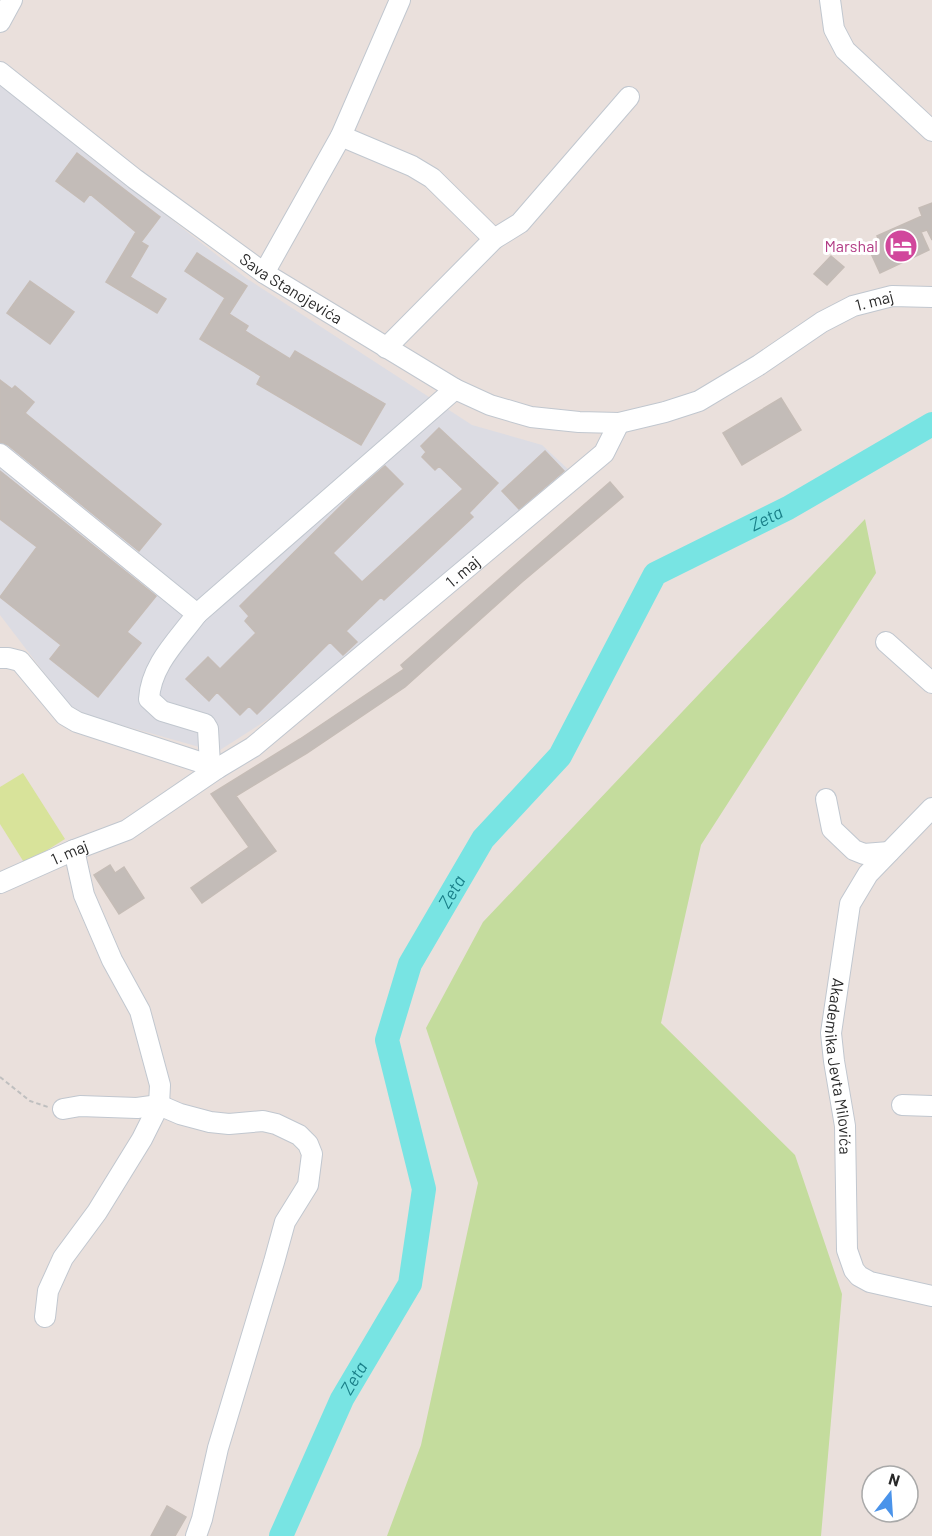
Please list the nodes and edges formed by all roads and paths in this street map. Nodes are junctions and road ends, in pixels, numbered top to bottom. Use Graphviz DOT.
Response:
graph roads {
  1 [pos="12,0"];
  2 [pos="400,0"];
  3 [pos="830,0"];
  4 [pos="0,22"];
  5 [pos="0,72"];
  6 [pos="629,97"];
  7 [pos="932,131"];
  8 [pos="341,136"];
  9 [pos="494,239"];
  10 [pos="264,273"];
  11 [pos="932,297"];
  12 [pos="386,348"];
  13 [pos="455,389"];
  14 [pos="619,423"];
  15 [pos="0,454"];
  16 [pos="197,614"];
  17 [pos="886,642"];
  18 [pos="0,658"];
  19 [pos="932,683"];
  20 [pos="214,766"];
  21 [pos="826,799"];
  22 [pos="932,808"];
  23 [pos="74,850"];
  24 [pos="889,852"];
  25 [pos="0,883"];
  26 [pos="0,1077"];
  27 [pos="159,1105"];
  28 [pos="902,1105"];
  29 [pos="932,1106"];
  30 [pos="63,1109"];
  31 [pos="932,1296"];
  32 [pos="45,1317"];
  33 [pos="196,1536"];
  1 -- 4 [label="street"];
  2 -- 8 [label="street"];
  3 -- 7 [label="street"];
  5 -- 10 [label="street, Sava Stanojevića"];
  6 -- 9 [label="street"];
  8 -- 9 [label="street"];
  8 -- 10 [label="street"];
  9 -- 12 [label="street"];
  10 -- 12 [label="street, Sava Stanojevića"];
  11 -- 14 [label="street, 1. maj"];
  12 -- 13 [label="street, Sava Stanojevića"];
  13 -- 14 [label="street, Sava Stanojevića"];
  13 -- 16 [label="street"];
  14 -- 20 [label="street, 1. maj"];
  15 -- 16 [label="street"];
  16 -- 20 [label="street"];
  17 -- 19 [label="street"];
  18 -- 20 [label="street"];
  20 -- 23 [label="street, 1. maj"];
  21 -- 24 [label="street"];
  22 -- 24 [label="street, Akademika Jevta Milovića"];
  23 -- 25 [label="street, 1. maj"];
  23 -- 27 [label="street"];
  24 -- 31 [label="street, Akademika Jevta Milovića"];
  26 -- 30 [label="path"];
  27 -- 30 [label="street"];
  27 -- 32 [label="street"];
  27 -- 33 [label="street"];
  28 -- 29 [label="street"];
}
